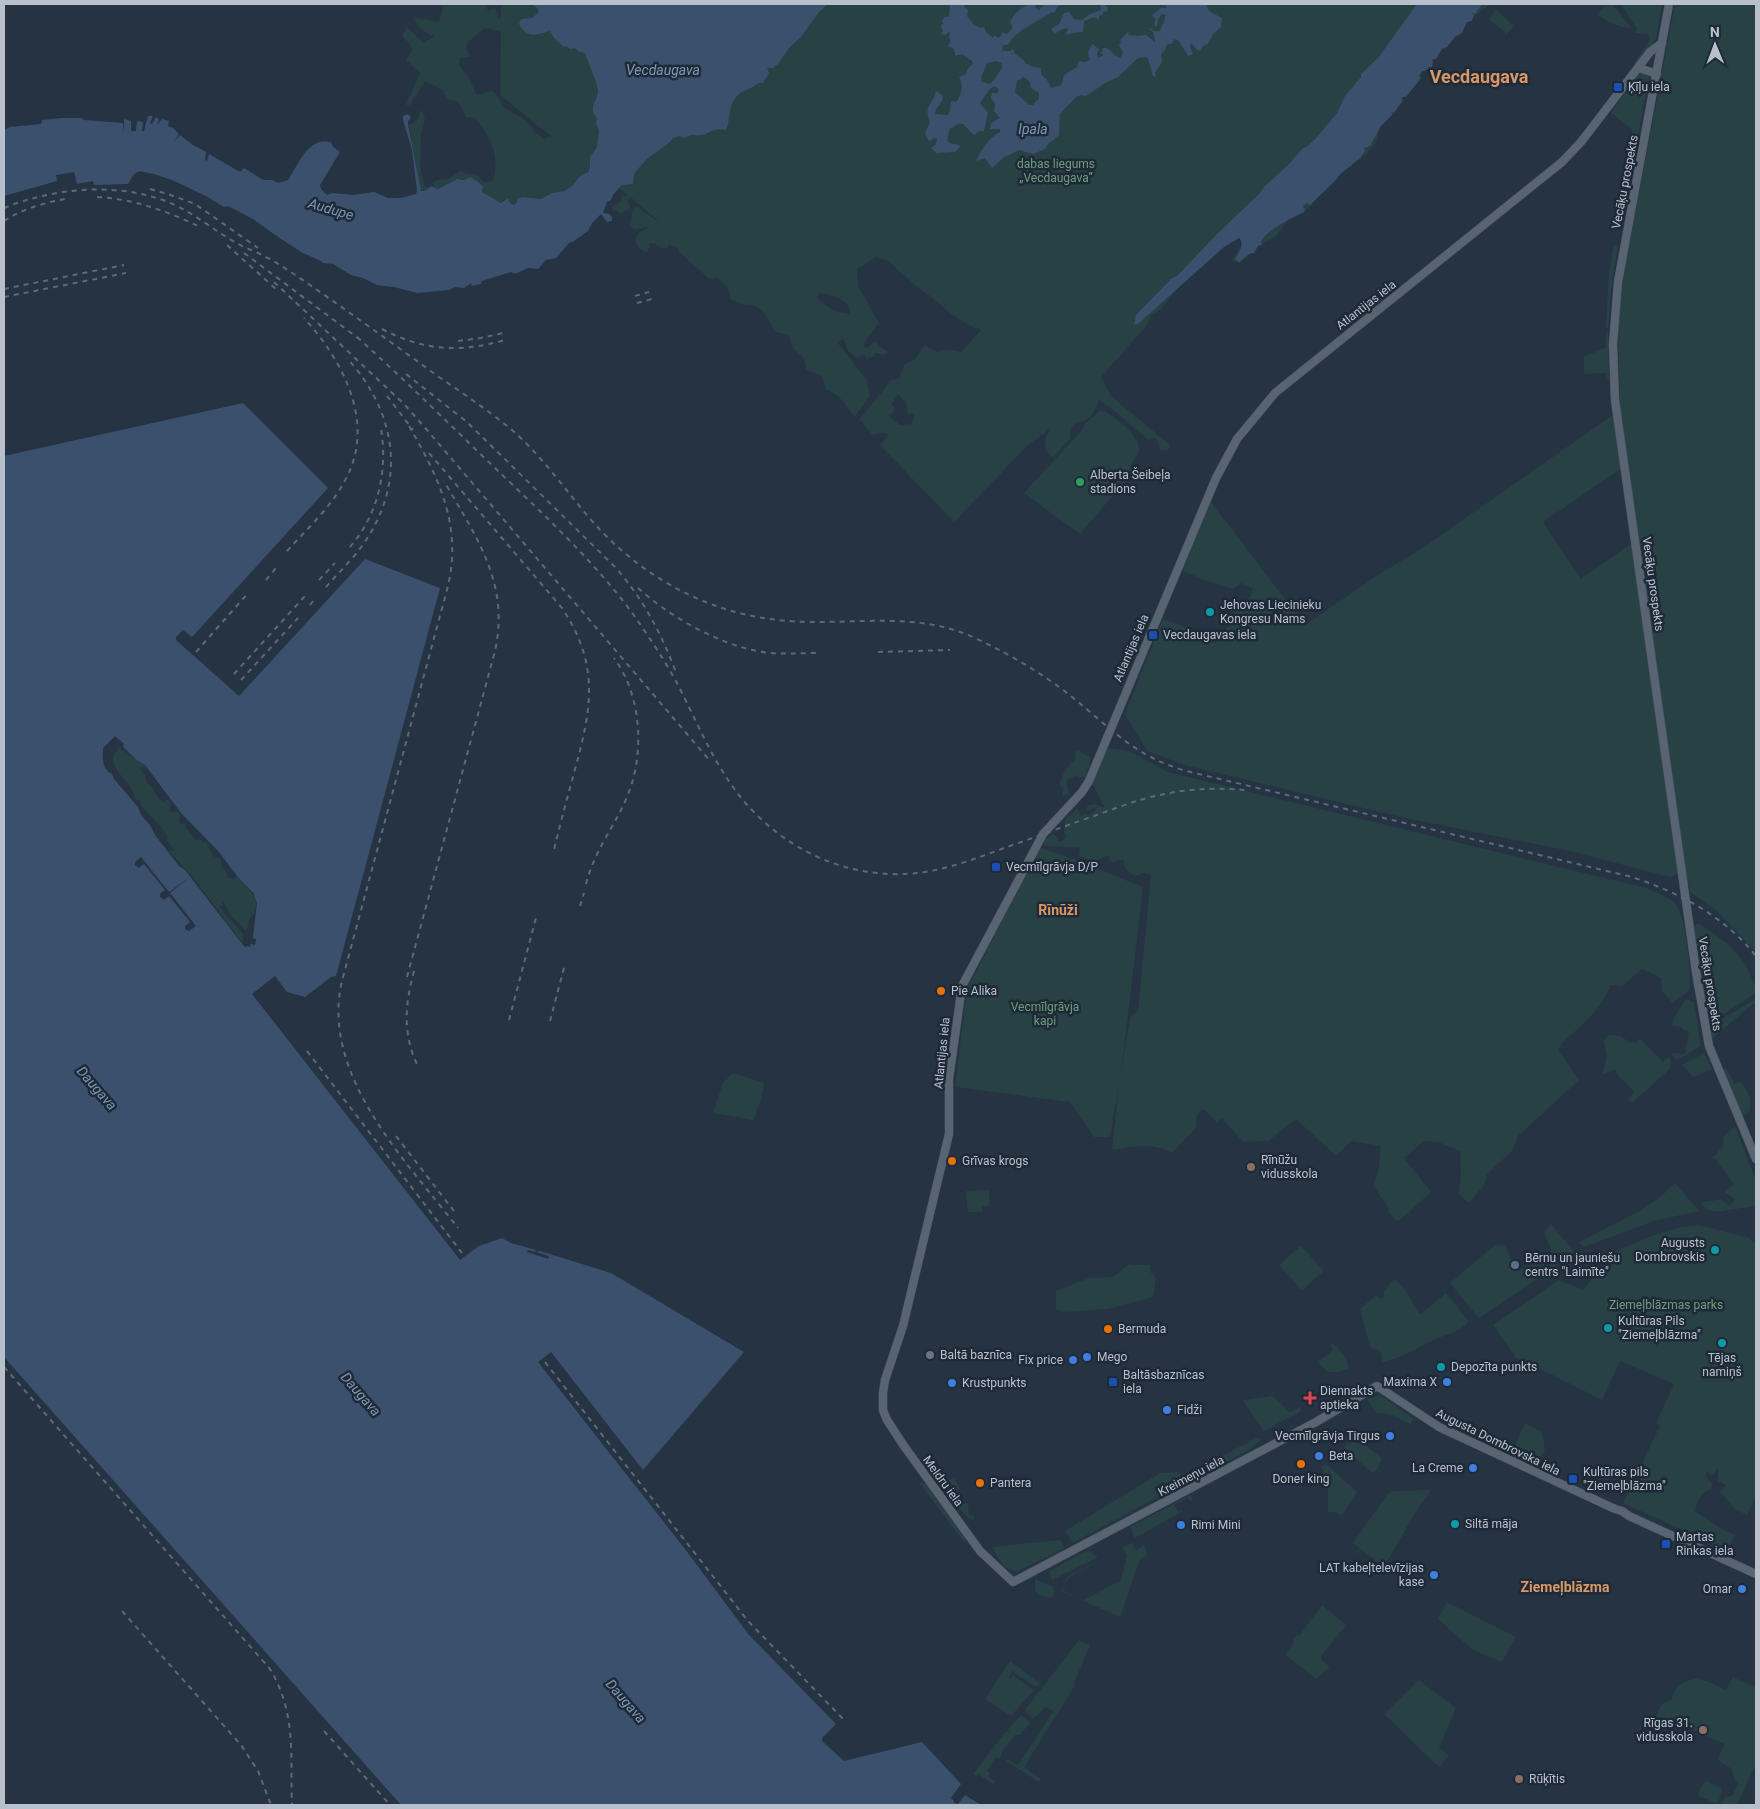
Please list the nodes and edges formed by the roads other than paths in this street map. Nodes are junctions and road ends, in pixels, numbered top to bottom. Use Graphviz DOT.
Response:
graph roads {
  1 [pos="1669,4"];
  2 [pos="1659,45"];
  3 [pos="1638,68"];
  4 [pos="1657,74"];
  5 [pos="1756,1159"];
  6 [pos="885,1380"];
  7 [pos="1377,1386"];
  8 [pos="1756,1574"];
  9 [pos="1013,1582"];
  1 -- 2 [label="main road, Vecāķu prospekts"];
  2 -- 3 [label="main road, Atlantijas iela"];
  2 -- 4 [label="main road, Vecāķu prospekts"];
  3 -- 4 [label="main road"];
  3 -- 6 [label="main road, Atlantijas iela"];
  4 -- 5 [label="main road, Vecāķu prospekts"];
  6 -- 9 [label="main road, Meldru iela"];
  7 -- 8 [label="main road, Augusta Dombrovska iela"];
  7 -- 9 [label="main road, Kreimeņu iela"];
}
